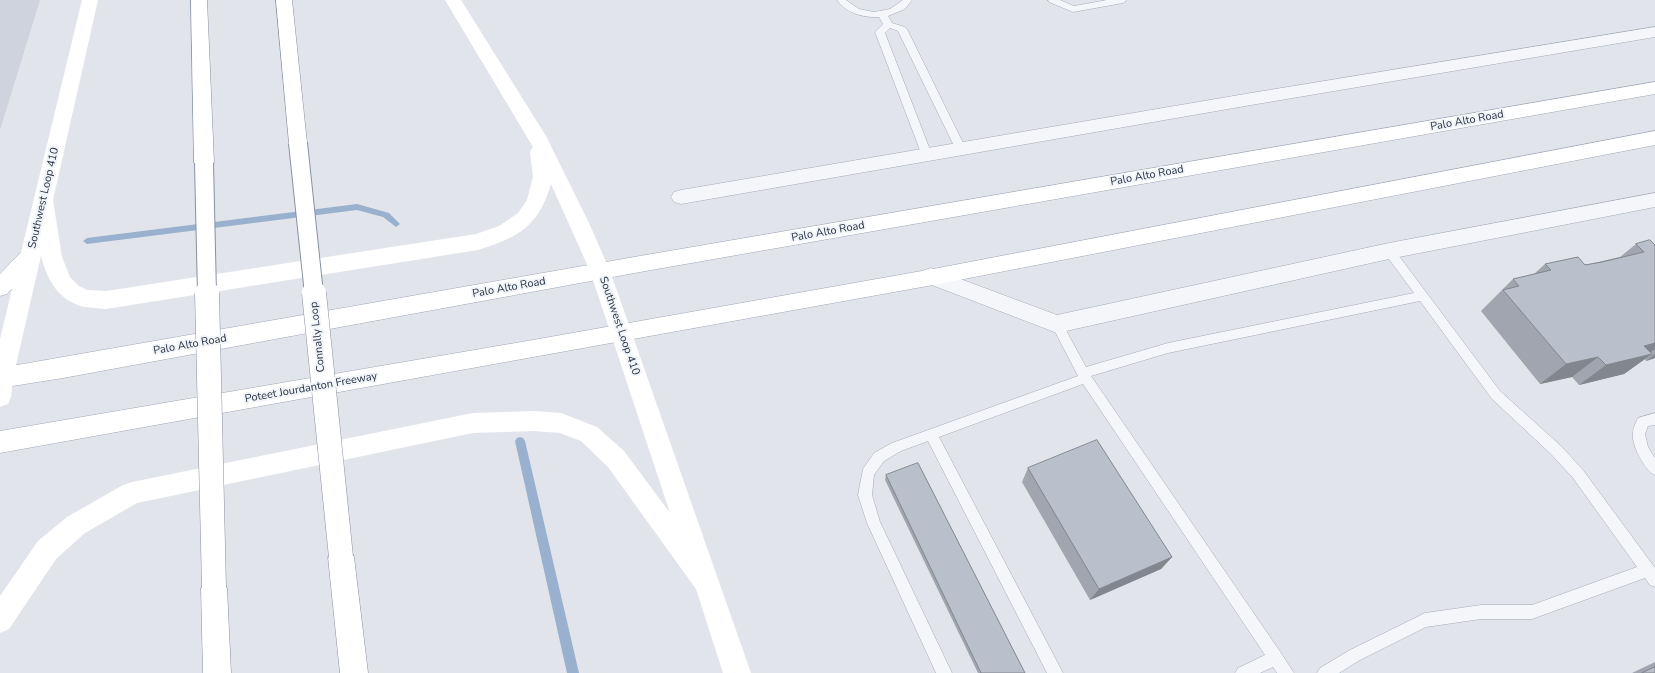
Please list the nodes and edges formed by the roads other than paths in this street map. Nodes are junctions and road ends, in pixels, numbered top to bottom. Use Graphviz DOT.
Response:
graph roads {
  1 [pos="90,0"];
  2 [pos="199,0"];
  3 [pos="284,0"];
  4 [pos="453,0"];
  5 [pos="841,0"];
  6 [pos="908,0"];
  7 [pos="1052,0"];
  8 [pos="1123,0"];
  9 [pos="882,14"];
  10 [pos="888,25"];
  11 [pos="1655,32"];
  12 [pos="1655,88"];
  13 [pos="537,136"];
  14 [pos="1655,138"];
  15 [pos="961,149"];
  16 [pos="927,155"];
  17 [pos="681,197"];
  18 [pos="1655,200"];
  19 [pos="44,201"];
  20 [pos="1389,251"];
  21 [pos="31,255"];
  22 [pos="600,271"];
  23 [pos="931,276"];
  24 [pos="0,288"];
  25 [pos="1422,296"];
  26 [pos="1057,324"];
  27 [pos="622,333"];
  28 [pos="1085,375"];
  29 [pos="1,384"];
  30 [pos="1655,419"];
  31 [pos="931,434"];
  32 [pos="0,442"];
  33 [pos="1655,468"];
  34 [pos="1651,575"];
  35 [pos="708,583"];
  36 [pos="0,620"];
  37 [pos="1276,658"];
  38 [pos="216,673"];
  39 [pos="354,673"];
  40 [pos="737,673"];
  41 [pos="944,673"];
  42 [pos="1055,673"];
  43 [pos="1243,673"];
  44 [pos="1286,673"];
  45 [pos="1325,673"];
  1 -- 19 [label="main road, Southwest Loop 410"];
  2 -- 38 [label="main road, bridge"];
  3 -- 39 [label="main road, Connally Loop, bridge"];
  4 -- 13 [label="main road, Southwest Loop 410"];
  5 -- 9 [label="lane"];
  6 -- 9 [label="lane"];
  7 -- 8 [label="lane"];
  9 -- 10 [label="lane"];
  10 -- 15 [label="lane"];
  10 -- 16 [label="lane"];
  11 -- 15 [label="street"];
  12 -- 22 [label="main road, Palo Alto Road"];
  13 -- 19 [label="main road"];
  13 -- 22 [label="main road, Southwest Loop 410"];
  14 -- 23 [label="main road"];
  15 -- 16 [label="street"];
  16 -- 17 [label="street"];
  18 -- 20 [label="street"];
  19 -- 21 [label="main road, Southwest Loop 410"];
  20 -- 25 [label="lane"];
  20 -- 26 [label="street"];
  21 -- 24 [label="main road"];
  21 -- 29 [label="main road, Southwest Loop 410"];
  22 -- 27 [label="main road, Southwest Loop 410"];
  22 -- 29 [label="main road, Palo Alto Road"];
  23 -- 26 [label="street"];
  23 -- 27 [label="main road"];
  25 -- 28 [label="lane"];
  25 -- 34 [label="lane"];
  26 -- 28 [label="lane"];
  27 -- 32 [label="main road, Poteet Jourdanton Freeway"];
  27 -- 35 [label="main road, Southwest Loop 410"];
  28 -- 31 [label="lane"];
  28 -- 37 [label="lane"];
  30 -- 33 [label="lane"];
  31 -- 41 [label="lane"];
  31 -- 42 [label="lane"];
  34 -- 45 [label="lane"];
  35 -- 36 [label="main road"];
  35 -- 40 [label="main road, Southwest Loop 410"];
  37 -- 43 [label="lane"];
  37 -- 44 [label="lane"];
}
